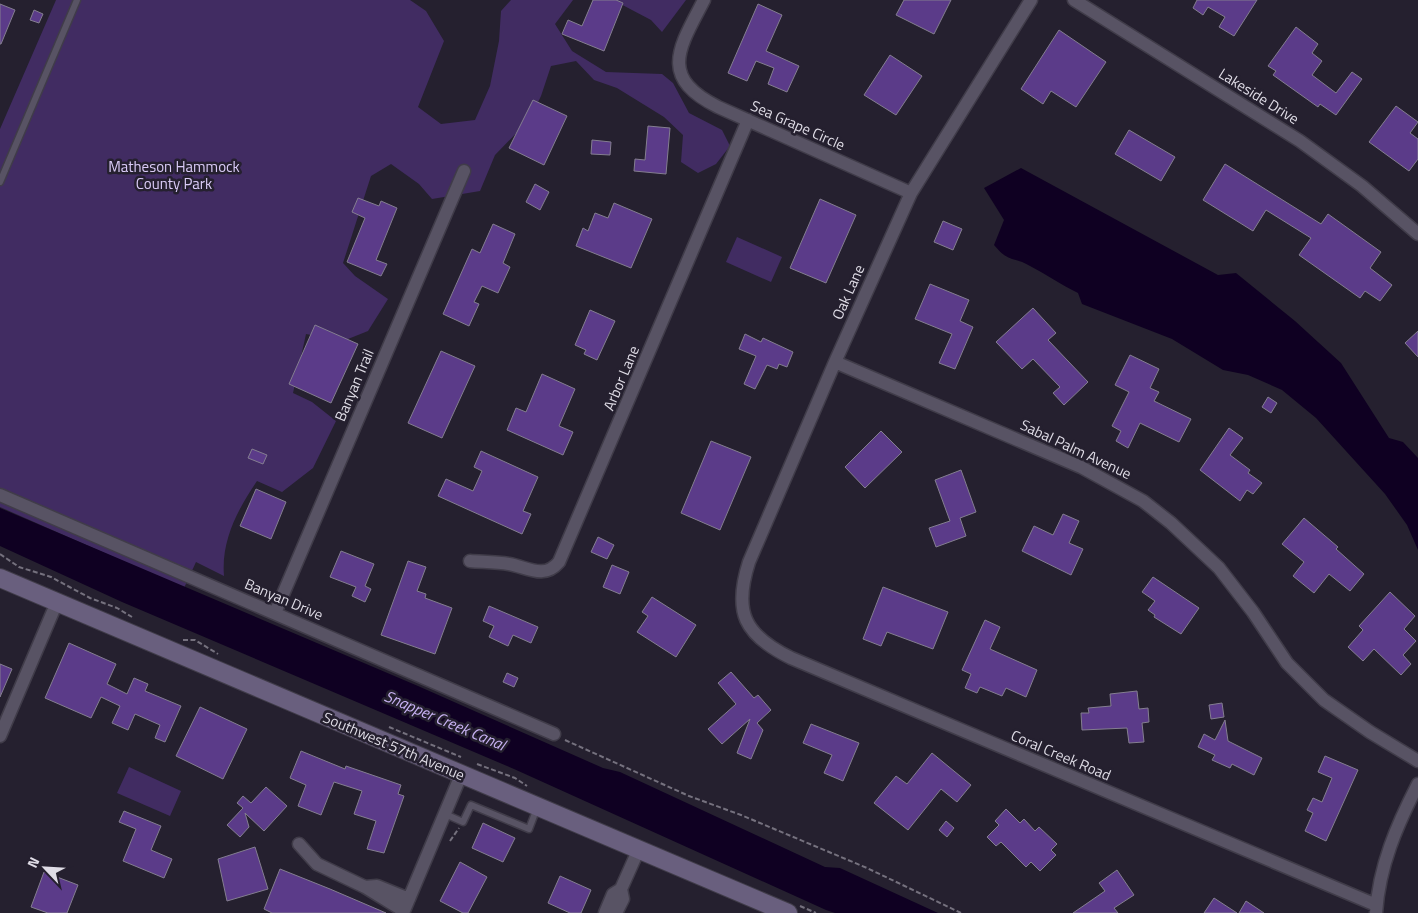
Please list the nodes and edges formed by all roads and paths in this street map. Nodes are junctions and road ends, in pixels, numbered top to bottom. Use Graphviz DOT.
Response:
graph roads {
  1 [pos="77,0"];
  2 [pos="704,0"];
  3 [pos="1031,0"];
  4 [pos="1074,0"];
  5 [pos="748,120"];
  6 [pos="464,171"];
  7 [pos="0,182"];
  8 [pos="911,193"];
  9 [pos="1418,234"];
  10 [pos="835,362"];
  11 [pos="0,495"];
  12 [pos="470,561"];
  13 [pos="0,578"];
  14 [pos="57,602"];
  15 [pos="275,613"];
  16 [pos="744,617"];
  17 [pos="554,734"];
  18 [pos="0,736"];
  19 [pos="1418,761"];
  20 [pos="461,775"];
  21 [pos="1418,784"];
  22 [pos="537,808"];
  23 [pos="445,814"];
  24 [pos="463,822"];
  25 [pos="450,841"];
  26 [pos="299,844"];
  27 [pos="638,851"];
  28 [pos="621,889"];
  29 [pos="405,908"];
  30 [pos="1376,909"];
  31 [pos="605,913"];
  32 [pos="616,913"];
  33 [pos="788,913"];
  34 [pos="962,913"];
  1 -- 7 [label="lane"];
  2 -- 5 [label="street, Sea Grape Circle"];
  3 -- 8 [label="street, Oak Lane"];
  4 -- 9 [label="street, Lakeside Drive"];
  5 -- 8 [label="street, Sea Grape Circle"];
  5 -- 12 [label="street, Arbor Lane"];
  6 -- 15 [label="street, Banyan Trail"];
  8 -- 10 [label="street, Oak Lane"];
  10 -- 16 [label="street, Oak Lane"];
  10 -- 19 [label="street, Sabal Palm Avenue"];
  11 -- 15 [label="street, Banyan Drive"];
  13 -- 14 [label="main road, Southwest 57th Avenue"];
  14 -- 18 [label="street"];
  14 -- 20 [label="main road, Southwest 57th Avenue"];
  15 -- 17 [label="street, Banyan Drive"];
  16 -- 30 [label="street, Coral Creek Road"];
  17 -- 34 [label="path"];
  20 -- 22 [label="main road, Southwest 57th Avenue"];
  20 -- 23 [label="street"];
  21 -- 30 [label="street"];
  22 -- 24 [label="lane"];
  22 -- 27 [label="main road, Southwest 57th Avenue"];
  23 -- 24 [label="lane"];
  23 -- 29 [label="street"];
  24 -- 25 [label="path"];
  26 -- 29 [label="street"];
  27 -- 28 [label="street"];
  27 -- 33 [label="main road, Southwest 57th Avenue"];
  28 -- 31 [label="street"];
  28 -- 32 [label="street"];
}
